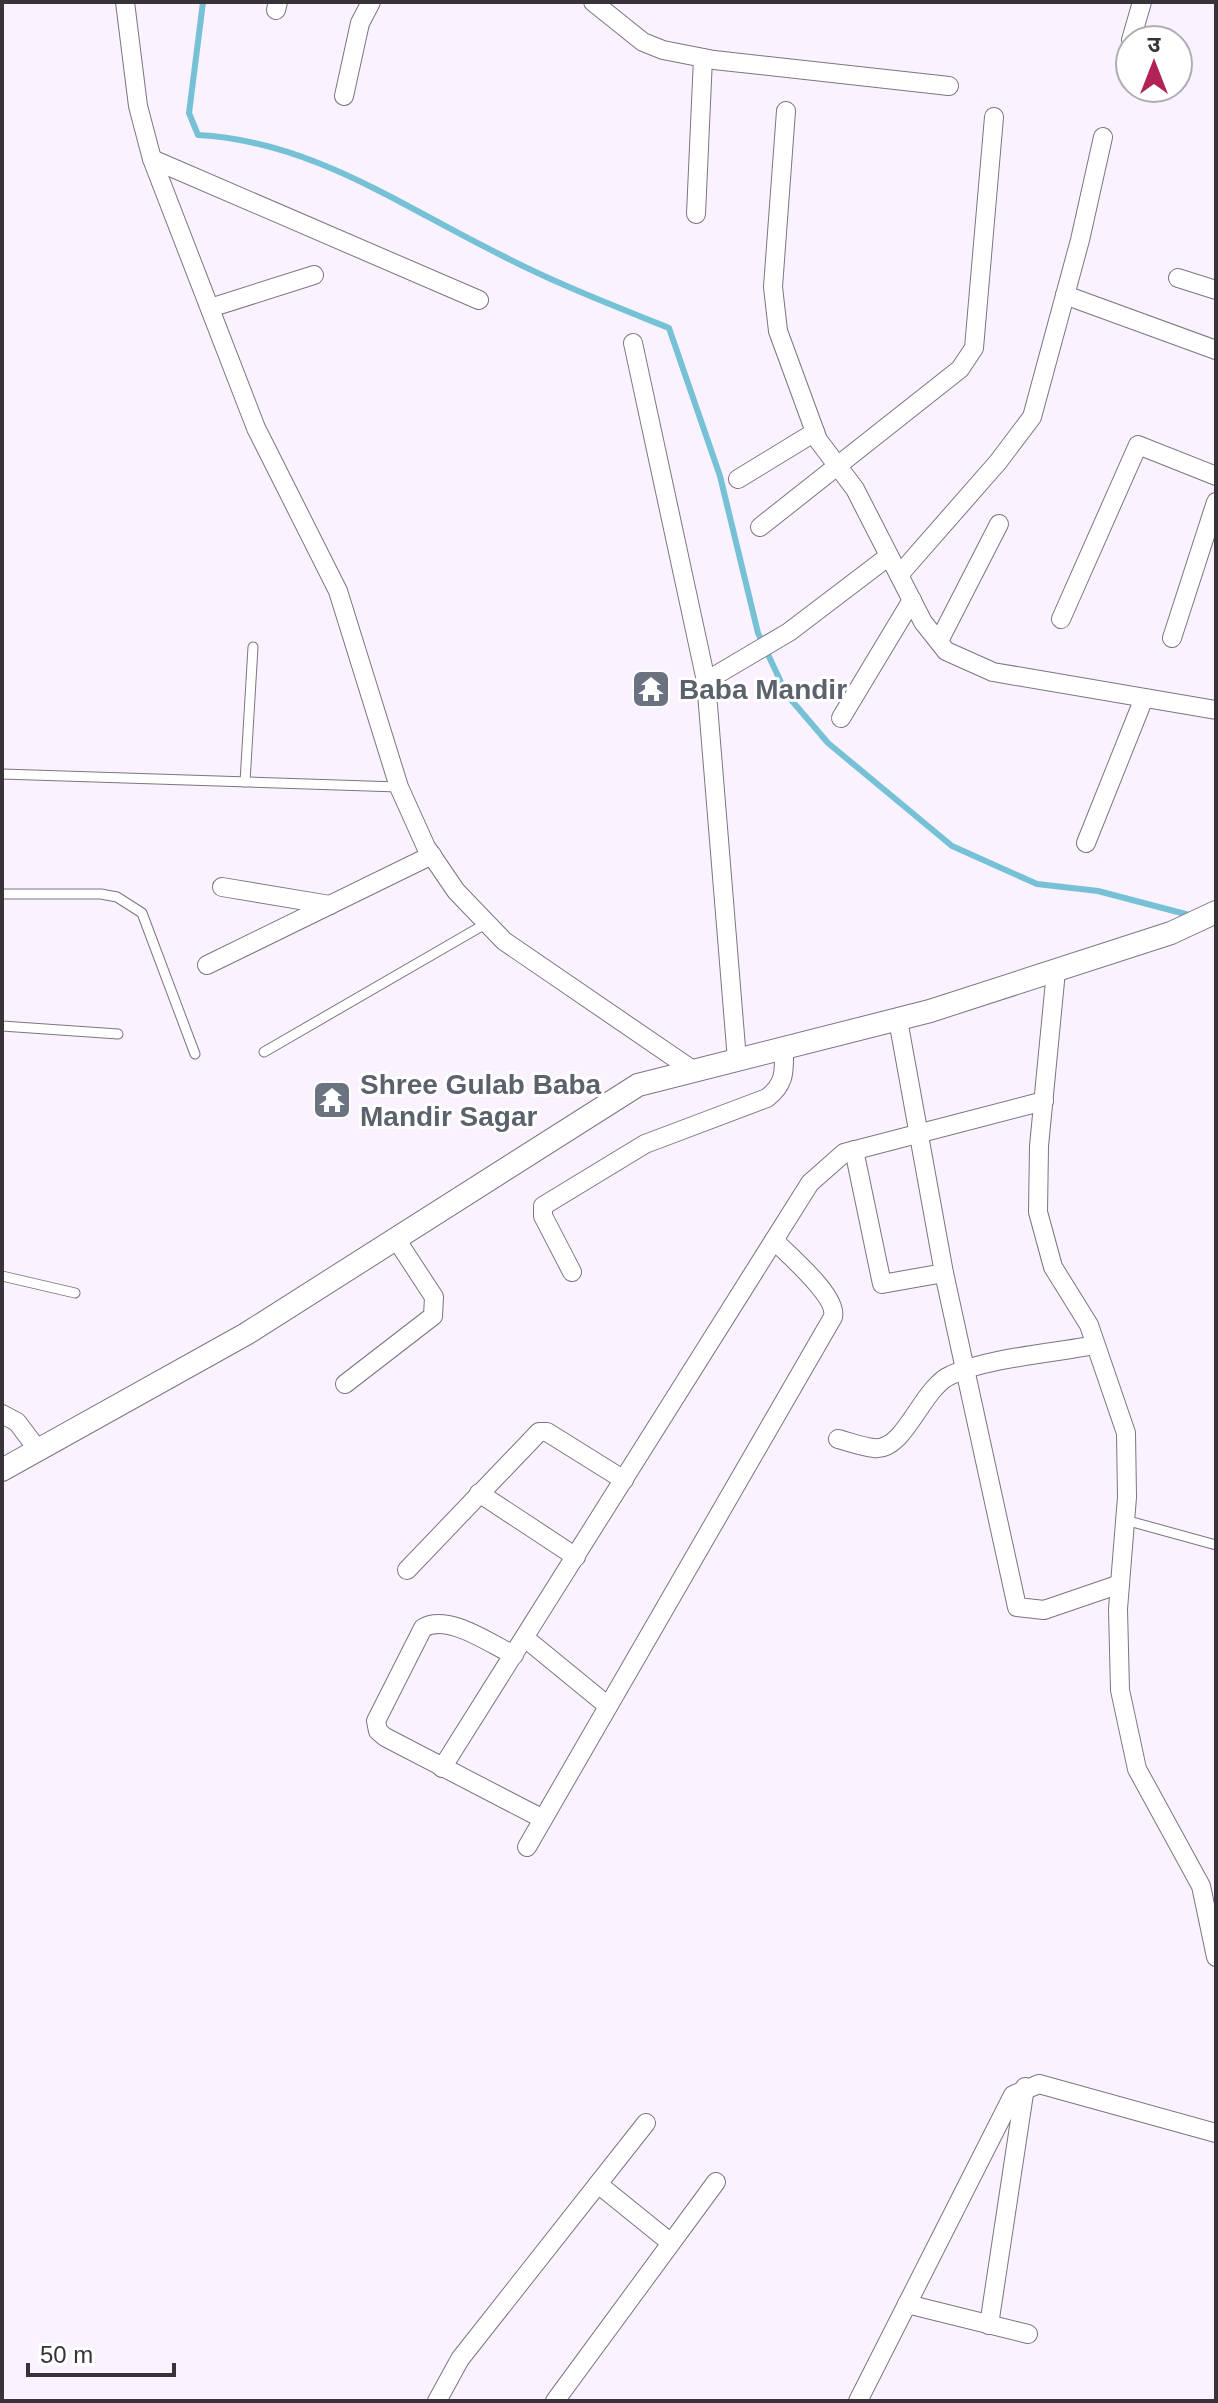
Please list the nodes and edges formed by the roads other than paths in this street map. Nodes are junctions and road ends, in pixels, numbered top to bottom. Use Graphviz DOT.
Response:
graph roads {
  1 [pos="125,2"];
  2 [pos="371,2"];
  3 [pos="593,2"];
  4 [pos="1142,2"];
  5 [pos="1136,24"];
  6 [pos="703,58"];
  7 [pos="949,86"];
  8 [pos="344,96"];
  9 [pos="786,111"];
  10 [pos="994,117"];
  11 [pos="1103,137"];
  12 [pos="152,159"];
  13 [pos="696,214"];
  14 [pos="314,275"];
  15 [pos="1178,278"];
  16 [pos="1216,290"];
  17 [pos="1065,295"];
  18 [pos="479,300"];
  19 [pos="210,308"];
  20 [pos="633,343"];
  21 [pos="1216,350"];
  22 [pos="815,432"];
  23 [pos="838,466"];
  24 [pos="1216,476"];
  25 [pos="738,479"];
  26 [pos="1216,502"];
  27 [pos="999,524"];
  28 [pos="760,527"];
  29 [pos="889,556"];
  30 [pos="899,575"];
  31 [pos="912,600"];
  32 [pos="1061,619"];
  33 [pos="1172,638"];
  34 [pos="939,641"];
  35 [pos="253,647"];
  36 [pos="706,681"];
  37 [pos="1144,698"];
  38 [pos="1216,710"];
  39 [pos="841,718"];
  40 [pos="2,774"];
  41 [pos="245,782"];
  42 [pos="399,787"];
  43 [pos="1086,843"];
  44 [pos="432,855"];
  45 [pos="222,887"];
  46 [pos="2,894"];
  47 [pos="330,905"];
  48 [pos="1216,912"];
  49 [pos="487,923"];
  50 [pos="207,965"];
  51 [pos="1056,971"];
  52 [pos="898,1020"];
  53 [pos="2,1026"];
  54 [pos="118,1034"];
  55 [pos="784,1048"];
  56 [pos="264,1052"];
  57 [pos="195,1054"];
  58 [pos="737,1060"];
  59 [pos="694,1071"];
  60 [pos="1044,1101"];
  61 [pos="919,1133"];
  62 [pos="854,1150"];
  63 [pos="396,1239"];
  64 [pos="774,1240"];
  65 [pos="572,1272"];
  66 [pos="944,1273"];
  67 [pos="2,1276"];
  68 [pos="75,1293"];
  69 [pos="1095,1345"];
  70 [pos="965,1369"];
  71 [pos="345,1384"];
  72 [pos="2,1414"];
  73 [pos="838,1439"];
  74 [pos="38,1450"];
  75 [pos="2,1470"];
  76 [pos="624,1480"];
  77 [pos="479,1493"];
  78 [pos="1125,1520"];
  79 [pos="1216,1545"];
  80 [pos="576,1557"];
  81 [pos="407,1570"];
  82 [pos="1120,1584"];
  83 [pos="525,1638"];
  84 [pos="514,1655"];
  85 [pos="608,1706"];
  86 [pos="442,1768"];
  87 [pos="543,1819"];
  88 [pos="527,1847"];
  89 [pos="1216,1957"];
  90 [pos="1025,2087"];
  91 [pos="646,2123"];
  92 [pos="1216,2133"];
  93 [pos="716,2182"];
  94 [pos="598,2184"];
  95 [pos="671,2243"];
  96 [pos="907,2304"];
  97 [pos="989,2325"];
  98 [pos="1028,2334"];
  99 [pos="437,2401"];
  100 [pos="555,2401"];
  101 [pos="858,2401"];
  1 -- 12 [label="street"];
  2 -- 8 [label="street"];
  3 -- 6 [label="street"];
  4 -- 5 [label="street"];
  6 -- 7 [label="street"];
  6 -- 13 [label="street"];
  9 -- 22 [label="street"];
  10 -- 23 [label="street"];
  11 -- 17 [label="street"];
  12 -- 18 [label="street"];
  12 -- 19 [label="street"];
  14 -- 19 [label="street"];
  15 -- 16 [label="street"];
  17 -- 21 [label="street"];
  17 -- 30 [label="street"];
  19 -- 42 [label="street"];
  20 -- 36 [label="street"];
  22 -- 23 [label="street"];
  22 -- 25 [label="street"];
  23 -- 28 [label="street"];
  23 -- 29 [label="street"];
  24 -- 32 [label="street"];
  26 -- 33 [label="street"];
  27 -- 34 [label="street"];
  29 -- 30 [label="street"];
  29 -- 36 [label="street"];
  30 -- 31 [label="street"];
  31 -- 34 [label="street"];
  31 -- 39 [label="street"];
  34 -- 37 [label="street"];
  35 -- 41 [label="lane"];
  36 -- 58 [label="street"];
  37 -- 38 [label="street"];
  37 -- 43 [label="street"];
  40 -- 41 [label="lane"];
  41 -- 42 [label="lane"];
  42 -- 44 [label="street"];
  44 -- 47 [label="street"];
  44 -- 49 [label="street"];
  45 -- 47 [label="street"];
  46 -- 57 [label="lane"];
  47 -- 50 [label="street"];
  48 -- 51 [label="street"];
  49 -- 56 [label="lane"];
  49 -- 59 [label="street"];
  51 -- 52 [label="street"];
  51 -- 60 [label="street"];
  52 -- 55 [label="street"];
  52 -- 61 [label="street"];
  53 -- 54 [label="lane"];
  55 -- 58 [label="street"];
  55 -- 65 [label="street"];
  58 -- 59 [label="street"];
  59 -- 63 [label="street"];
  60 -- 61 [label="street"];
  60 -- 69 [label="street"];
  61 -- 62 [label="street"];
  61 -- 66 [label="street"];
  62 -- 64 [label="street"];
  62 -- 66 [label="street"];
  63 -- 71 [label="street"];
  63 -- 74 [label="street"];
  64 -- 76 [label="street"];
  64 -- 85 [label="street"];
  66 -- 70 [label="street"];
  67 -- 68 [label="lane"];
  69 -- 70 [label="street"];
  69 -- 78 [label="street"];
  70 -- 73 [label="street"];
  70 -- 82 [label="street"];
  72 -- 74 [label="street"];
  74 -- 75 [label="street"];
  76 -- 77 [label="street"];
  76 -- 80 [label="street"];
  77 -- 80 [label="street"];
  77 -- 81 [label="street"];
  78 -- 79 [label="lane"];
  78 -- 82 [label="street"];
  80 -- 83 [label="street"];
  82 -- 89 [label="street"];
  83 -- 84 [label="street"];
  83 -- 85 [label="street"];
  84 -- 86 [label="street"];
  84 -- 86 [label="street"];
  85 -- 87 [label="street"];
  86 -- 87 [label="street"];
  87 -- 88 [label="street"];
  90 -- 92 [label="street"];
  90 -- 96 [label="street"];
  90 -- 97 [label="street"];
  91 -- 94 [label="street"];
  93 -- 95 [label="street"];
  94 -- 95 [label="street"];
  94 -- 99 [label="street"];
  95 -- 100 [label="street"];
  96 -- 97 [label="street"];
  96 -- 101 [label="street"];
  97 -- 98 [label="street"];
}
